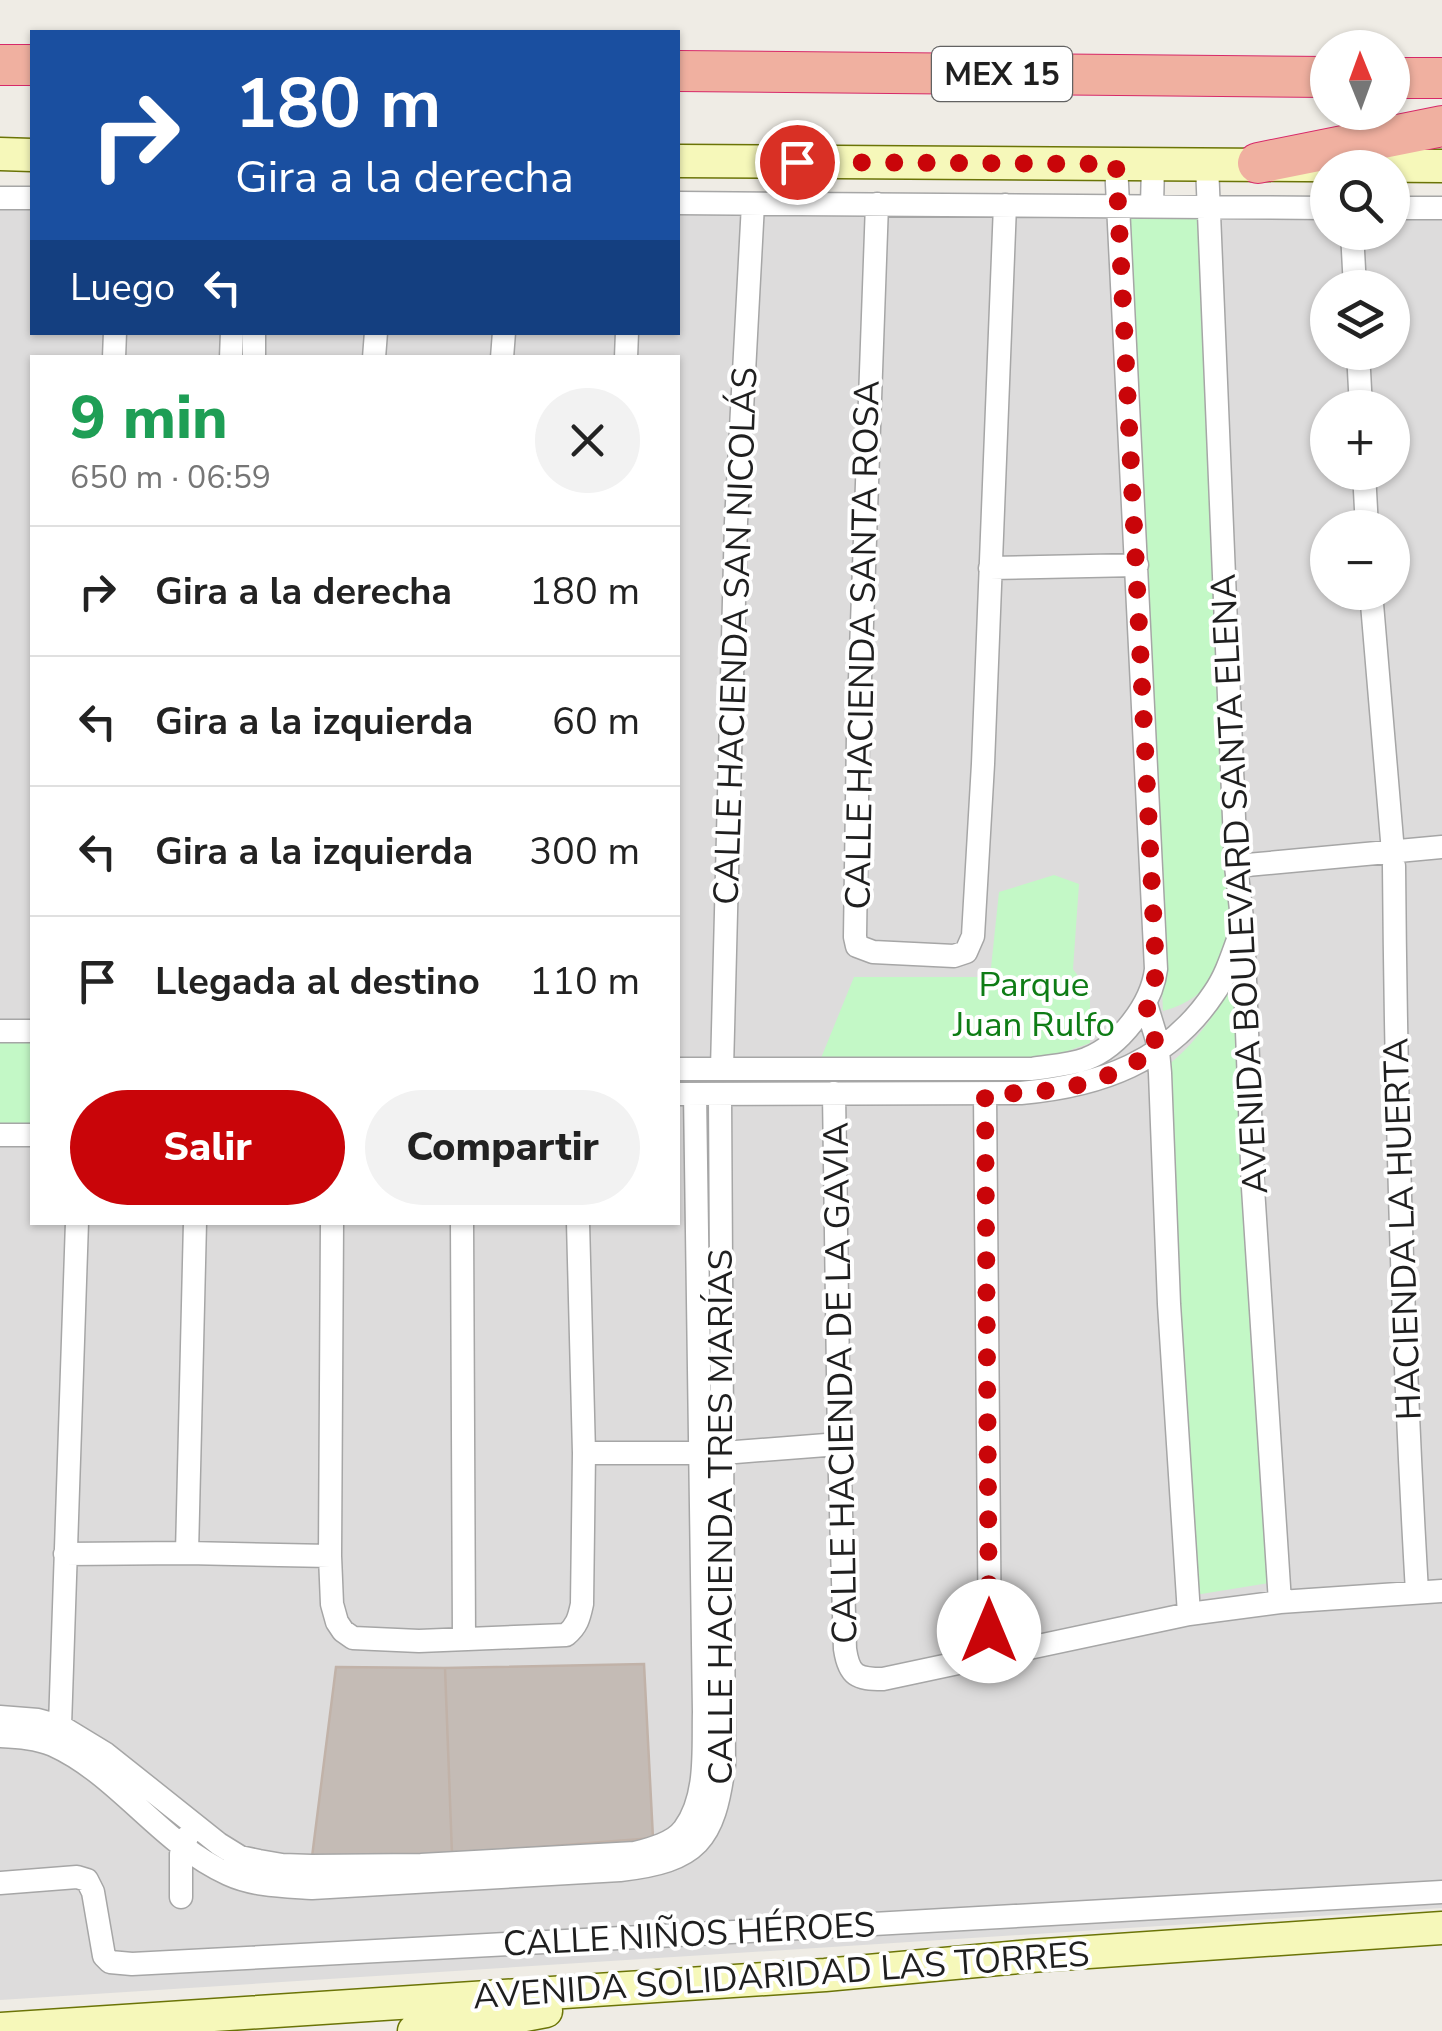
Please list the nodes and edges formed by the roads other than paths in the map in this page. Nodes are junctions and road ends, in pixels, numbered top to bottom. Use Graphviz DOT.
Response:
graph roads {
  1 [pos="0,65"];
  2 [pos="30,65"];
  3 [pos="680,71"];
  4 [pos="1310,77"];
  5 [pos="1410,78"];
  6 [pos="1442,78"];
  7 [pos="1442,126"];
  8 [pos="0,154"];
  9 [pos="30,155"];
  10 [pos="680,161"];
  11 [pos="1258,163"];
  12 [pos="1116,164"];
  13 [pos="1153,165"];
  14 [pos="1207,165"];
  15 [pos="1442,166"];
  16 [pos="0,198"];
  17 [pos="30,198"];
  18 [pos="680,203"];
  19 [pos="753,204"];
  20 [pos="877,204"];
  21 [pos="1005,205"];
  22 [pos="1116,206"];
  23 [pos="1152,206"];
  24 [pos="1208,207"];
  25 [pos="1310,208"];
  26 [pos="1410,208"];
  27 [pos="1442,208"];
  28 [pos="1137,564"];
  29 [pos="990,568"];
  30 [pos="1373,610"];
  31 [pos="1442,847"];
  32 [pos="1394,859"];
  33 [pos="1442,862"];
  34 [pos="1237,873"];
  35 [pos="1242,927"];
  36 [pos="1146,1004"];
  37 [pos="0,1031"];
  38 [pos="30,1032"];
  39 [pos="1157,1049"];
  40 [pos="894,1068"];
  41 [pos="680,1069"];
  42 [pos="722,1069"];
  43 [pos="834,1093"];
  44 [pos="896,1093"];
  45 [pos="686,1094"];
  46 [pos="985,1094"];
  47 [pos="720,1095"];
  48 [pos="30,1134"];
  49 [pos="0,1135"];
  50 [pos="77,1225"];
  51 [pos="195,1225"];
  52 [pos="332,1225"];
  53 [pos="462,1225"];
  54 [pos="578,1225"];
  55 [pos="710,1336"];
  56 [pos="838,1444"];
  57 [pos="712,1453"];
  58 [pos="584,1454"];
  59 [pos="187,1553"];
  60 [pos="65,1554"];
  61 [pos="330,1556"];
  62 [pos="1442,1591"];
  63 [pos="1417,1592"];
  64 [pos="1280,1602"];
  65 [pos="1189,1614"];
  66 [pos="464,1639"];
  67 [pos="990,1656"];
  68 [pos="0,1717"];
  69 [pos="60,1726"];
  70 [pos="0,1736"];
  71 [pos="188,1835"];
  72 [pos="0,1883"];
  73 [pos="1442,1892"];
  74 [pos="181,1898"];
  75 [pos="1442,1928"];
  76 [pos="622,1988"];
  77 [pos="0,2028"];
  78 [pos="414,2031"];
  1 -- 2 [label="highway"];
  3 -- 4 [label="highway, MEX 15"];
  5 -- 6 [label="highway"];
  7 -- 11 [label="highway"];
  8 -- 9 [label="main road"];
  10 -- 12 [label="main road"];
  11 -- 14 [label="main road"];
  11 -- 15 [label="main road"];
  12 -- 13 [label="main road"];
  12 -- 22 [label="street"];
  13 -- 14 [label="main road"];
  13 -- 23 [label="street"];
  14 -- 24 [label="street, AVENIDA BOULEVARD SANTA ELENA"];
  16 -- 17 [label="street"];
  18 -- 19 [label="street"];
  19 -- 20 [label="street"];
  19 -- 42 [label="street, CALLE HACIENDA SAN NICOLÁS"];
  20 -- 21 [label="street"];
  20 -- 29 [label="street, CALLE HACIENDA SANTA ROSA"];
  21 -- 22 [label="street"];
  21 -- 29 [label="street, CALLE HACIENDA SANTA ROSA"];
  22 -- 23 [label="street"];
  22 -- 28 [label="street"];
  23 -- 24 [label="street"];
  24 -- 25 [label="street"];
  24 -- 34 [label="street, AVENIDA BOULEVARD SANTA ELENA"];
  26 -- 27 [label="street"];
  28 -- 29 [label="street"];
  28 -- 36 [label="street"];
  30 -- 32 [label="street, HACIENDA LA HUERTA"];
  31 -- 32 [label="street"];
  32 -- 33 [label="street"];
  32 -- 34 [label="street"];
  32 -- 63 [label="street, HACIENDA LA HUERTA"];
  34 -- 35 [label="street, AVENIDA BOULEVARD SANTA ELENA"];
  35 -- 39 [label="street"];
  35 -- 64 [label="street, AVENIDA BOULEVARD SANTA ELENA"];
  36 -- 39 [label="street"];
  36 -- 40 [label="street"];
  37 -- 38 [label="street"];
  39 -- 46 [label="street"];
  39 -- 65 [label="street"];
  40 -- 42 [label="street"];
  40 -- 44 [label="street"];
  41 -- 42 [label="street"];
  43 -- 44 [label="street"];
  43 -- 47 [label="street"];
  43 -- 56 [label="street, CALLE HACIENDA DE LA GAVIA"];
  44 -- 46 [label="street"];
  45 -- 47 [label="street"];
  45 -- 55 [label="street, CALLE HACIENDA TRES MARÍAS"];
  46 -- 67 [label="street"];
  47 -- 55 [label="street, CALLE HACIENDA TRES MARÍAS"];
  48 -- 49 [label="street"];
  50 -- 60 [label="street"];
  51 -- 59 [label="street"];
  52 -- 61 [label="street"];
  53 -- 66 [label="street"];
  54 -- 58 [label="street"];
  55 -- 57 [label="street, CALLE HACIENDA TRES MARÍAS"];
  56 -- 57 [label="street"];
  56 -- 67 [label="street, CALLE HACIENDA DE LA GAVIA"];
  57 -- 58 [label="street"];
  57 -- 71 [label="street, CALLE HACIENDA TRES MARÍAS"];
  58 -- 66 [label="street"];
  59 -- 60 [label="street"];
  59 -- 61 [label="street"];
  60 -- 69 [label="street"];
  61 -- 66 [label="street"];
  62 -- 63 [label="street, CALLE HACIENDA DE LA GAVIA"];
  63 -- 64 [label="street, CALLE HACIENDA DE LA GAVIA"];
  64 -- 65 [label="street, CALLE HACIENDA DE LA GAVIA"];
  65 -- 67 [label="street, CALLE HACIENDA DE LA GAVIA"];
  68 -- 69 [label="street, CALLE HACIENDA TRES MARÍAS"];
  69 -- 71 [label="street, CALLE HACIENDA TRES MARÍAS"];
  70 -- 71 [label="street, CALLE HACIENDA TRES MARÍAS"];
  71 -- 74 [label="street"];
  72 -- 73 [label="street, CALLE NIÑOS HÉROES"];
  75 -- 76 [label="main road, AVENIDA SOLIDARIDAD LAS TORRES"];
  76 -- 77 [label="main road, AVENIDA SOLIDARIDAD LAS TORRES"];
  76 -- 78 [label="main road"];
}
